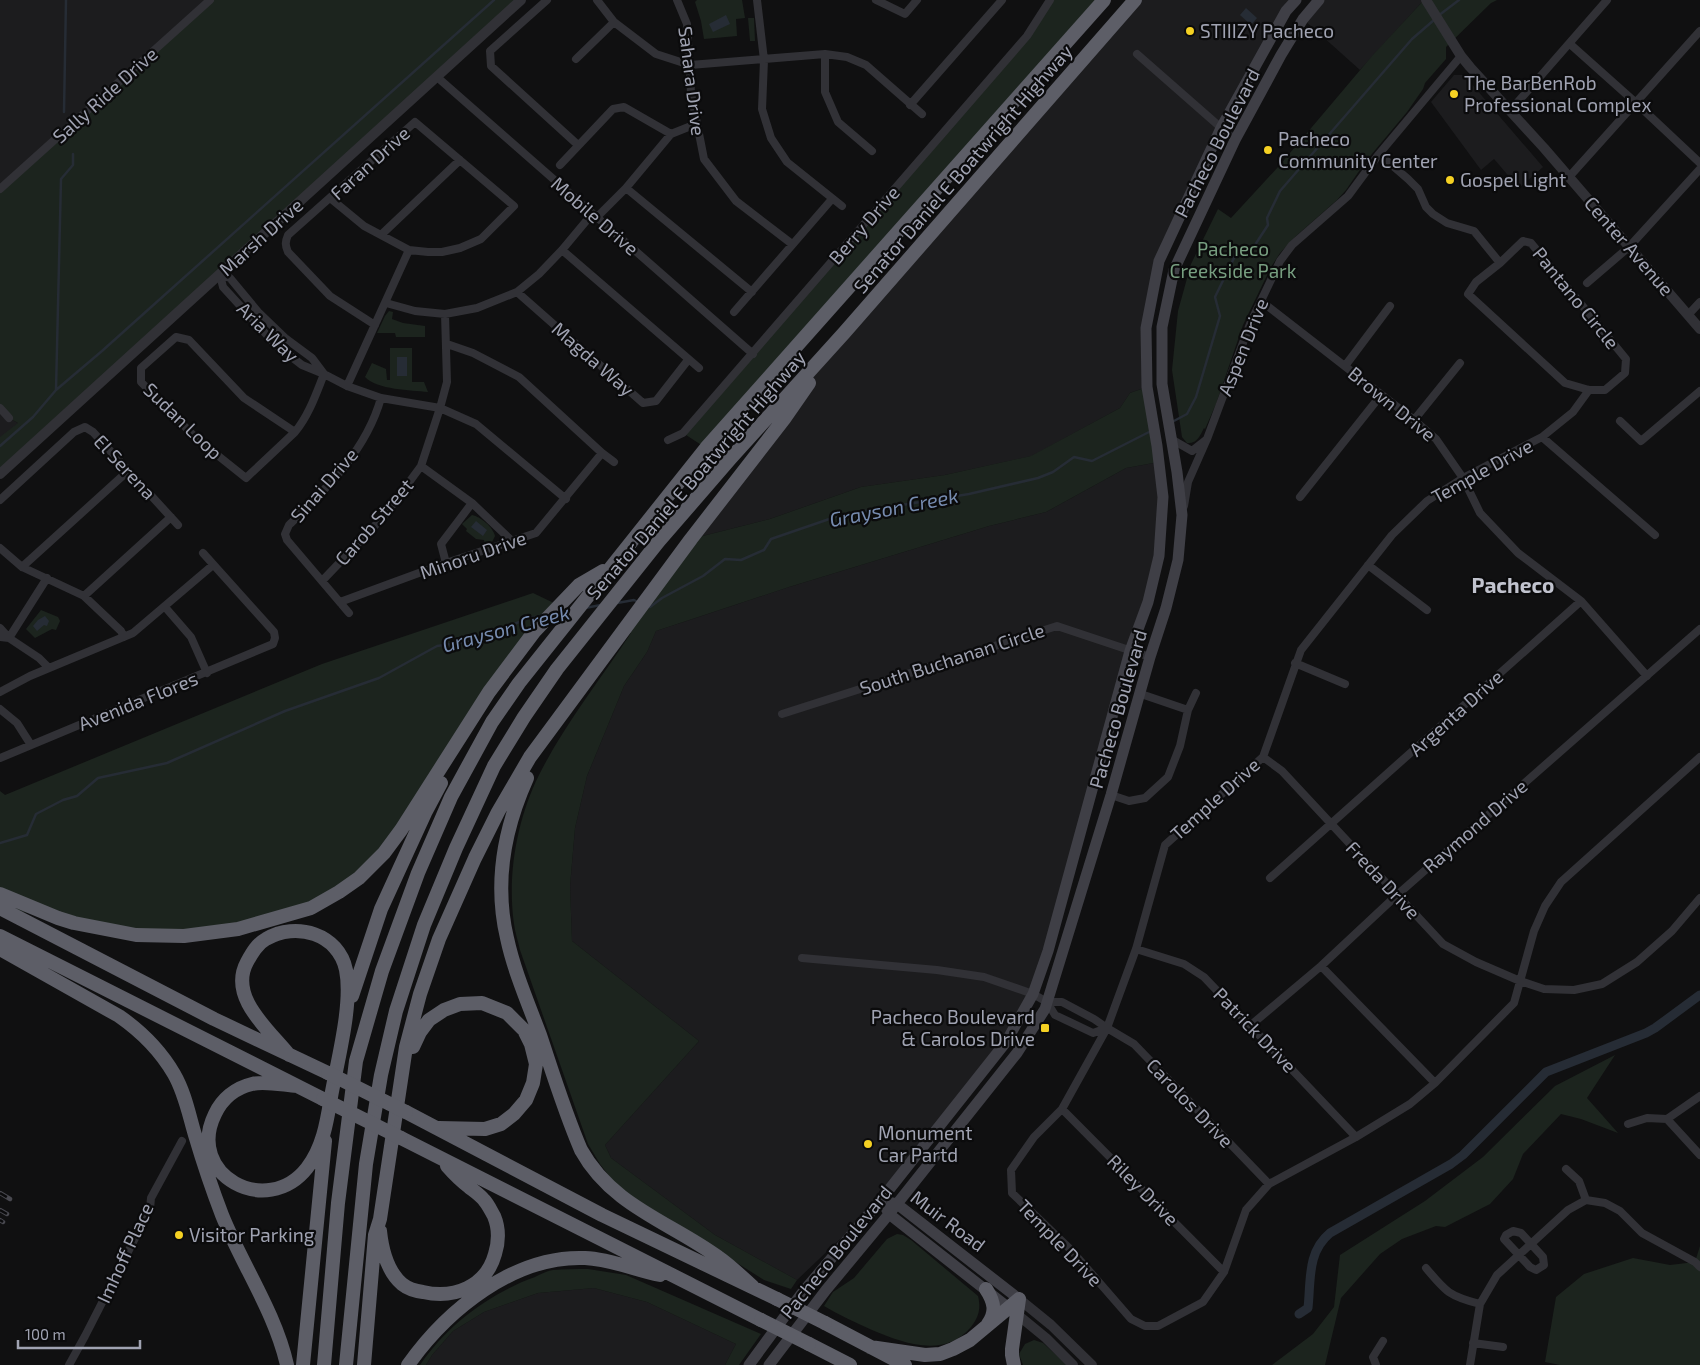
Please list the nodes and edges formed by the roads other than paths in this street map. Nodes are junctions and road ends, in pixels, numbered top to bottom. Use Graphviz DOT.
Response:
graph roads {
  1 [pos="210,0"];
  2 [pos="521,0"];
  3 [pos="547,0"];
  4 [pos="597,0"];
  5 [pos="677,0"];
  6 [pos="757,0"];
  7 [pos="876,0"];
  8 [pos="916,0"];
  9 [pos="1002,0"];
  10 [pos="1050,0"];
  11 [pos="1104,0"];
  12 [pos="1135,0"];
  13 [pos="1296,0"];
  14 [pos="1319,0"];
  15 [pos="1426,0"];
  16 [pos="1607,0"];
  17 [pos="614,22"];
  18 [pos="1700,31"];
  19 [pos="1570,44"];
  20 [pos="825,54"];
  21 [pos="1138,54"];
  22 [pos="1461,56"];
  23 [pos="576,59"];
  24 [pos="764,60"];
  25 [pos="690,65"];
  26 [pos="437,77"];
  27 [pos="1635,102"];
  28 [pos="910,105"];
  29 [pos="1510,111"];
  30 [pos="922,114"];
  31 [pos="696,124"];
  32 [pos="1221,128"];
  33 [pos="671,134"];
  34 [pos="1235,140"];
  35 [pos="578,145"];
  36 [pos="872,151"];
  37 [pos="1379,154"];
  38 [pos="460,160"];
  39 [pos="1700,163"];
  40 [pos="560,165"];
  41 [pos="1700,168"];
  42 [pos="1569,177"];
  43 [pos="626,188"];
  44 [pos="0,189"];
  45 [pos="330,198"];
  46 [pos="832,199"];
  47 [pos="842,206"];
  48 [pos="594,215"];
  49 [pos="381,235"];
  50 [pos="792,244"];
  51 [pos="1630,246"];
  52 [pos="409,250"];
  53 [pos="562,250"];
  54 [pos="1500,263"];
  55 [pos="220,275"];
  56 [pos="1587,283"];
  57 [pos="517,292"];
  58 [pos="752,292"];
  59 [pos="1261,300"];
  60 [pos="1700,302"];
  61 [pos="386,303"];
  62 [pos="1390,306"];
  63 [pos="734,312"];
  64 [pos="445,314"];
  65 [pos="1688,315"];
  66 [pos="375,325"];
  67 [pos="1700,329"];
  68 [pos="844,334"];
  69 [pos="447,344"];
  70 [pos="753,354"];
  71 [pos="688,360"];
  72 [pos="1460,363"];
  73 [pos="1345,366"];
  74 [pos="699,368"];
  75 [pos="324,374"];
  76 [pos="347,386"];
  77 [pos="1589,390"];
  78 [pos="1700,390"];
  79 [pos="1381,395"];
  80 [pos="381,398"];
  81 [pos="0,408"];
  82 [pos="440,408"];
  83 [pos="9,418"];
  84 [pos="1414,420"];
  85 [pos="1620,421"];
  86 [pos="295,432"];
  87 [pos="1542,438"];
  88 [pos="1171,439"];
  89 [pos="1207,439"];
  90 [pos="668,440"];
  91 [pos="602,453"];
  92 [pos="614,462"];
  93 [pos="421,466"];
  94 [pos="128,470"];
  95 [pos="0,474"];
  96 [pos="1463,478"];
  97 [pos="1300,497"];
  98 [pos="566,499"];
  99 [pos="0,500"];
  100 [pos="472,503"];
  101 [pos="1182,515"];
  102 [pos="171,516"];
  103 [pos="178,525"];
  104 [pos="1655,535"];
  105 [pos="512,541"];
  106 [pos="0,548"];
  107 [pos="203,553"];
  108 [pos="446,563"];
  109 [pos="213,564"];
  110 [pos="1368,565"];
  111 [pos="22,567"];
  112 [pos="610,567"];
  113 [pos="47,578"];
  114 [pos="322,581"];
  115 [pos="84,596"];
  116 [pos="340,602"];
  117 [pos="1581,602"];
  118 [pos="165,607"];
  119 [pos="1427,610"];
  120 [pos="349,613"];
  121 [pos="0,628"];
  122 [pos="1700,629"];
  123 [pos="4,637"];
  124 [pos="124,637"];
  125 [pos="1130,651"];
  126 [pos="1150,657"];
  127 [pos="1296,663"];
  128 [pos="49,668"];
  129 [pos="207,672"];
  130 [pos="1647,676"];
  131 [pos="1345,684"];
  132 [pos="0,692"];
  133 [pos="489,692"];
  134 [pos="1196,693"];
  135 [pos="1140,694"];
  136 [pos="0,709"];
  137 [pos="1188,710"];
  138 [pos="782,714"];
  139 [pos="560,716"];
  140 [pos="31,745"];
  141 [pos="1263,757"];
  142 [pos="0,758"];
  143 [pos="1698,762"];
  144 [pos="1111,795"];
  145 [pos="1331,824"];
  146 [pos="1270,878"];
  147 [pos="0,894"];
  148 [pos="1397,895"];
  149 [pos="1700,898"];
  150 [pos="0,908"];
  151 [pos="0,936"];
  152 [pos="0,949"];
  153 [pos="1136,949"];
  154 [pos="802,958"];
  155 [pos="1320,966"];
  156 [pos="1520,981"];
  157 [pos="1033,994"];
  158 [pos="1047,1002"];
  159 [pos="346,1015"];
  160 [pos="1251,1025"];
  161 [pos="1107,1028"];
  162 [pos="289,1054"];
  163 [pos="404,1071"];
  164 [pos="1435,1083"];
  165 [pos="297,1086"];
  166 [pos="1700,1096"];
  167 [pos="1062,1109"];
  168 [pos="1667,1119"];
  169 [pos="1628,1124"];
  170 [pos="326,1125"];
  171 [pos="436,1128"];
  172 [pos="1356,1137"];
  173 [pos="182,1141"];
  174 [pos="1700,1156"];
  175 [pos="437,1157"];
  176 [pos="1566,1168"];
  177 [pos="1269,1184"];
  178 [pos="1586,1200"];
  179 [pos="880,1201"];
  180 [pos="897,1204"];
  181 [pos="890,1214"];
  182 [pos="380,1219"];
  183 [pos="1531,1244"];
  184 [pos="1519,1254"];
  185 [pos="1700,1267"];
  186 [pos="1426,1268"];
  187 [pos="1224,1272"];
  188 [pos="677,1278"];
  189 [pos="753,1287"];
  190 [pos="986,1289"];
  191 [pos="1480,1304"];
  192 [pos="1015,1307"];
  193 [pos="986,1327"];
  194 [pos="1383,1341"];
  195 [pos="1473,1343"];
  196 [pos="870,1347"];
  197 [pos="1503,1347"];
  198 [pos="69,1365"];
  199 [pos="288,1365"];
  200 [pos="303,1365"];
  201 [pos="324,1365"];
  202 [pos="346,1365"];
  203 [pos="364,1365"];
  204 [pos="408,1365"];
  205 [pos="749,1365"];
  206 [pos="769,1365"];
  207 [pos="849,1365"];
  208 [pos="905,1365"];
  209 [pos="1014,1365"];
  210 [pos="1073,1365"];
  211 [pos="1092,1365"];
  212 [pos="1376,1365"];
  213 [pos="1470,1365"];
  1 -- 44 [label="street, Sally Ride Drive"];
  2 -- 26 [label="street, Marsh Drive"];
  3 -- 35 [label="street"];
  4 -- 17 [label="street"];
  5 -- 25 [label="street, Sahara Drive"];
  6 -- 24 [label="street"];
  7 -- 8 [label="street"];
  9 -- 28 [label="street"];
  10 -- 70 [label="street, Berry Drive"];
  11 -- 112 [label="highway, Senator Daniel E Boatwright Highway"];
  12 -- 68 [label="highway, Senator Daniel E Boatwright Highway"];
  13 -- 32 [label="main road, Pacheco Boulevard"];
  14 -- 34 [label="main road, Pacheco Boulevard"];
  15 -- 22 [label="street, Center Avenue"];
  16 -- 19 [label="street"];
  17 -- 23 [label="street"];
  17 -- 25 [label="street"];
  18 -- 27 [label="street"];
  19 -- 27 [label="street"];
  19 -- 29 [label="street"];
  20 -- 24 [label="street"];
  20 -- 28 [label="street"];
  20 -- 36 [label="street"];
  21 -- 32 [label="street"];
  22 -- 29 [label="street, Center Avenue"];
  22 -- 37 [label="street, Aspen Drive"];
  24 -- 25 [label="street"];
  24 -- 46 [label="street"];
  25 -- 31 [label="street, Sahara Drive"];
  26 -- 48 [label="street, Mobile Drive"];
  26 -- 55 [label="street, Marsh Drive"];
  27 -- 39 [label="street"];
  27 -- 42 [label="street"];
  28 -- 30 [label="street"];
  29 -- 42 [label="street, Center Avenue"];
  31 -- 33 [label="street"];
  31 -- 50 [label="street, Sahara Drive"];
  32 -- 34 [label="street"];
  32 -- 125 [label="main road, Pacheco Boulevard"];
  33 -- 35 [label="street"];
  33 -- 43 [label="street"];
  34 -- 88 [label="main road, Pacheco Boulevard"];
  35 -- 40 [label="street"];
  37 -- 54 [label="street"];
  37 -- 59 [label="street, Aspen Drive"];
  38 -- 45 [label="street, Faran Drive"];
  38 -- 49 [label="street"];
  38 -- 52 [label="street"];
  41 -- 51 [label="street"];
  42 -- 51 [label="street, Center Avenue"];
  43 -- 48 [label="street"];
  43 -- 58 [label="street"];
  45 -- 49 [label="street"];
  45 -- 66 [label="street, Faran Drive"];
  46 -- 47 [label="street"];
  46 -- 50 [label="street"];
  48 -- 53 [label="street"];
  48 -- 70 [label="street, Mobile Drive"];
  49 -- 52 [label="street"];
  50 -- 58 [label="street"];
  51 -- 56 [label="street"];
  51 -- 65 [label="street, Center Avenue"];
  52 -- 61 [label="street"];
  53 -- 57 [label="street"];
  53 -- 71 [label="street"];
  54 -- 77 [label="street, Pantano Circle"];
  54 -- 77 [label="street, Pantano Circle"];
  55 -- 75 [label="street, Aria Way"];
  55 -- 75 [label="street, Aria Way"];
  55 -- 95 [label="street, Marsh Drive"];
  57 -- 64 [label="street"];
  57 -- 71 [label="street, Magda Way"];
  58 -- 63 [label="street"];
  59 -- 73 [label="street, Brown Drive"];
  59 -- 89 [label="street, Aspen Drive"];
  60 -- 65 [label="street"];
  61 -- 64 [label="street"];
  61 -- 66 [label="street"];
  62 -- 73 [label="street"];
  64 -- 69 [label="street, Carob Street"];
  65 -- 67 [label="street, Center Avenue"];
  66 -- 76 [label="street"];
  68 -- 139 [label="highway"];
  68 -- 202 [label="highway, Senator Daniel E Boatwright Highway"];
  69 -- 82 [label="street, Carob Street"];
  69 -- 91 [label="street"];
  70 -- 90 [label="street, Berry Drive"];
  71 -- 74 [label="street"];
  72 -- 84 [label="street"];
  73 -- 79 [label="street, Brown Drive"];
  75 -- 76 [label="street, Aria Way"];
  75 -- 86 [label="street, Sudan Loop"];
  76 -- 80 [label="street, Aria Way"];
  77 -- 87 [label="street, Temple Drive"];
  78 -- 85 [label="street"];
  79 -- 84 [label="street, Brown Drive"];
  79 -- 97 [label="street"];
  80 -- 82 [label="street, Aria Way"];
  80 -- 114 [label="street, Sinai Drive"];
  81 -- 83 [label="street"];
  82 -- 93 [label="street, Carob Street"];
  82 -- 98 [label="street, Aria Way"];
  84 -- 96 [label="street, Brown Drive"];
  86 -- 86 [label="street, Sudan Loop"];
  87 -- 96 [label="street, Temple Drive"];
  87 -- 104 [label="street"];
  88 -- 89 [label="street"];
  88 -- 101 [label="main road, Pacheco Boulevard"];
  89 -- 101 [label="street, Aspen Drive"];
  91 -- 92 [label="street"];
  91 -- 98 [label="street, Minoru Drive"];
  93 -- 100 [label="street"];
  93 -- 114 [label="street, Carob Street"];
  94 -- 99 [label="street, El Serena"];
  94 -- 102 [label="street, El Serena"];
  94 -- 111 [label="street"];
  96 -- 110 [label="street, Temple Drive"];
  96 -- 117 [label="street, Brown Drive"];
  98 -- 105 [label="street, Minoru Drive"];
  100 -- 105 [label="street"];
  100 -- 108 [label="street"];
  101 -- 126 [label="main road, Pacheco Boulevard"];
  102 -- 103 [label="street, El Serena"];
  102 -- 115 [label="street"];
  105 -- 108 [label="street, Minoru Drive"];
  106 -- 111 [label="street"];
  107 -- 109 [label="street"];
  108 -- 116 [label="street, Minoru Drive"];
  109 -- 118 [label="street"];
  109 -- 129 [label="street, Avenida Flores"];
  110 -- 119 [label="street"];
  110 -- 127 [label="street, Temple Drive"];
  111 -- 113 [label="street"];
  112 -- 133 [label="highway"];
  112 -- 201 [label="highway, Senator Daniel E Boatwright Highway"];
  113 -- 115 [label="street"];
  113 -- 123 [label="street"];
  114 -- 116 [label="street, Sinai Drive"];
  115 -- 124 [label="street"];
  116 -- 120 [label="street, Sinai Drive"];
  117 -- 130 [label="street, Brown Drive"];
  117 -- 145 [label="street, Argenta Drive"];
  118 -- 124 [label="street"];
  118 -- 129 [label="street"];
  121 -- 123 [label="street"];
  122 -- 130 [label="street, Raymond Drive"];
  123 -- 128 [label="street"];
  124 -- 128 [label="street"];
  125 -- 126 [label="street, South Buchanan Circle"];
  125 -- 138 [label="street, South Buchanan Circle"];
  125 -- 157 [label="main road, Pacheco Boulevard"];
  126 -- 135 [label="main road, Pacheco Boulevard"];
  127 -- 131 [label="street"];
  127 -- 141 [label="street, Temple Drive"];
  128 -- 132 [label="street"];
  129 -- 140 [label="street, Avenida Flores"];
  130 -- 148 [label="street, Raymond Drive"];
  133 -- 147 [label="highway"];
  133 -- 159 [label="highway"];
  134 -- 137 [label="street"];
  135 -- 137 [label="street"];
  135 -- 144 [label="main road, Pacheco Boulevard"];
  136 -- 140 [label="street"];
  137 -- 144 [label="street"];
  139 -- 163 [label="highway"];
  139 -- 189 [label="highway"];
  140 -- 142 [label="street, Avenida Flores"];
  141 -- 145 [label="street, Freda Drive"];
  141 -- 153 [label="street, Temple Drive"];
  143 -- 156 [label="street, Temple Drive"];
  144 -- 158 [label="main road, Pacheco Boulevard"];
  145 -- 146 [label="street, Argenta Drive"];
  145 -- 148 [label="street, Freda Drive"];
  148 -- 155 [label="street, Raymond Drive"];
  148 -- 156 [label="street, Freda Drive"];
  149 -- 156 [label="street, Freda Drive"];
  150 -- 162 [label="highway"];
  151 -- 165 [label="highway"];
  152 -- 199 [label="highway"];
  153 -- 160 [label="street, Patrick Drive"];
  153 -- 161 [label="street, Temple Drive"];
  154 -- 157 [label="street, Carolos Drive"];
  155 -- 160 [label="street, Raymond Drive"];
  155 -- 164 [label="street"];
  156 -- 164 [label="street, Temple Drive"];
  157 -- 158 [label="street, Carolos Drive"];
  157 -- 179 [label="main road, Pacheco Boulevard"];
  158 -- 161 [label="street, Carolos Drive"];
  158 -- 161 [label="street, Carolos Drive"];
  158 -- 180 [label="main road, Pacheco Boulevard"];
  159 -- 162 [label="highway"];
  159 -- 170 [label="highway"];
  160 -- 172 [label="street, Patrick Drive"];
  161 -- 167 [label="street, Temple Drive"];
  161 -- 177 [label="street, Carolos Drive"];
  162 -- 171 [label="highway, bridge"];
  163 -- 171 [label="highway"];
  163 -- 182 [label="highway"];
  164 -- 172 [label="street, Temple Drive"];
  165 -- 170 [label="highway"];
  165 -- 175 [label="highway, bridge"];
  166 -- 168 [label="street"];
  167 -- 187 [label="street, Riley Drive"];
  167 -- 187 [label="street, Temple Drive"];
  168 -- 169 [label="street"];
  168 -- 174 [label="street"];
  170 -- 200 [label="highway"];
  171 -- 189 [label="highway"];
  172 -- 177 [label="street, Temple Drive"];
  173 -- 198 [label="street, Imhoff Place"];
  175 -- 182 [label="highway"];
  175 -- 188 [label="highway"];
  176 -- 178 [label="street"];
  177 -- 187 [label="street, Temple Drive"];
  178 -- 183 [label="street"];
  178 -- 185 [label="street"];
  179 -- 180 [label="main road, Muir Road"];
  179 -- 181 [label="main road, Muir Road"];
  179 -- 205 [label="main road, Pacheco Boulevard"];
  180 -- 181 [label="main road, Pacheco Boulevard"];
  180 -- 192 [label="main road, Muir Road"];
  181 -- 190 [label="main road, Muir Road"];
  181 -- 206 [label="main road, Pacheco Boulevard"];
  182 -- 203 [label="highway"];
  183 -- 184 [label="street"];
  183 -- 184 [label="street"];
  183 -- 184 [label="street"];
  184 -- 191 [label="street"];
  186 -- 191 [label="street"];
  188 -- 204 [label="highway"];
  188 -- 207 [label="highway, bridge"];
  189 -- 196 [label="highway, bridge"];
  190 -- 192 [label="main road, Muir Road"];
  190 -- 193 [label="highway"];
  191 -- 195 [label="street"];
  192 -- 193 [label="highway"];
  192 -- 209 [label="highway"];
  192 -- 210 [label="street, Muir Road"];
  192 -- 211 [label="street, Muir Road"];
  193 -- 196 [label="highway"];
  194 -- 212 [label="street"];
  195 -- 197 [label="street"];
  195 -- 213 [label="street"];
  196 -- 208 [label="highway"];
}
